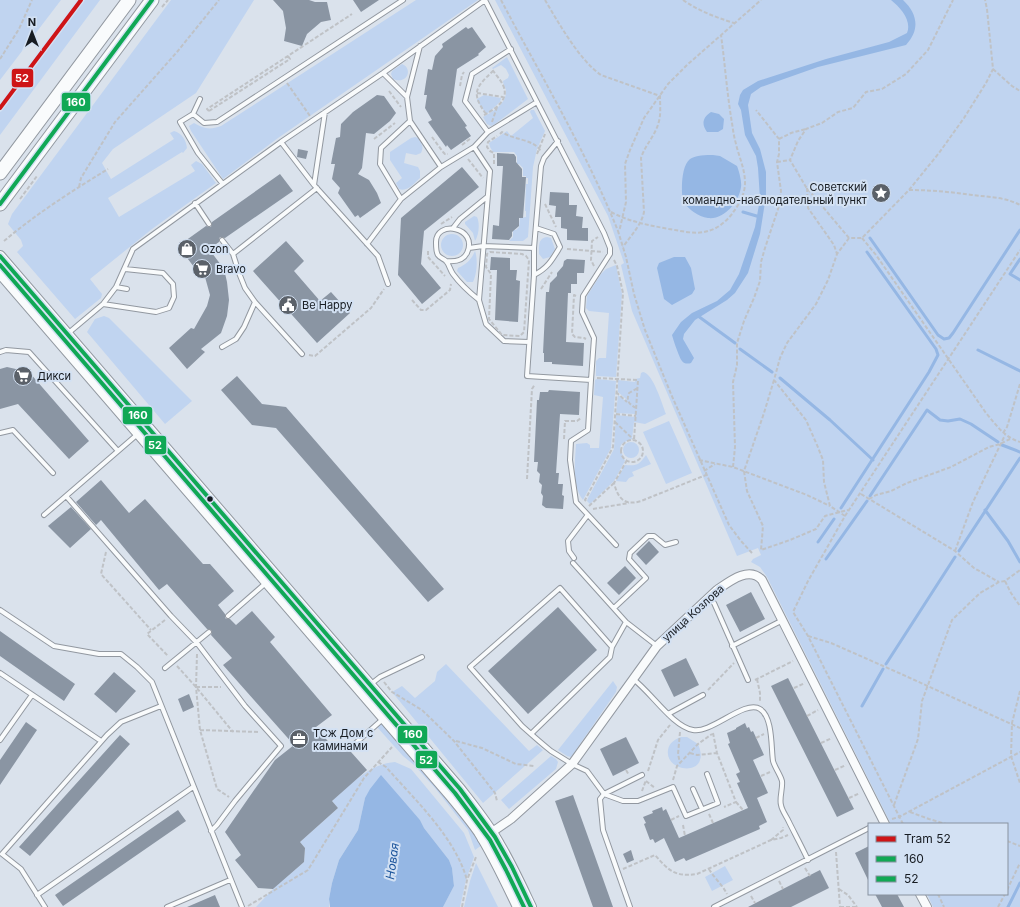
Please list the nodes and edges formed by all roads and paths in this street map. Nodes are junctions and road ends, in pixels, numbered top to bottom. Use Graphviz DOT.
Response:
graph roads {
  1 [pos="32,0"];
  2 [pos="129,0"];
  3 [pos="152,0"];
  4 [pos="218,0"];
  5 [pos="403,0"];
  6 [pos="485,0"];
  7 [pos="501,0"];
  8 [pos="545,0"];
  9 [pos="683,0"];
  10 [pos="761,0"];
  11 [pos="953,0"];
  12 [pos="985,0"];
  13 [pos="352,14"];
  14 [pos="734,23"];
  15 [pos="721,34"];
  16 [pos="420,46"];
  17 [pos="511,49"];
  18 [pos="288,56"];
  19 [pos="0,59"];
  20 [pos="489,64"];
  21 [pos="993,69"];
  22 [pos="493,71"];
  23 [pos="383,73"];
  24 [pos="284,78"];
  25 [pos="388,88"];
  26 [pos="1020,91"];
  27 [pos="468,92"];
  28 [pos="477,93"];
  29 [pos="504,96"];
  30 [pos="660,96"];
  31 [pos="407,97"];
  32 [pos="200,99"];
  33 [pos="537,102"];
  34 [pos="497,107"];
  35 [pos="402,110"];
  36 [pos="756,110"];
  37 [pos="325,112"];
  38 [pos="193,114"];
  39 [pos="486,114"];
  40 [pos="478,119"];
  41 [pos="313,120"];
  42 [pos="410,121"];
  43 [pos="396,123"];
  44 [pos="806,129"];
  45 [pos="488,132"];
  46 [pos="374,139"];
  47 [pos="779,140"];
  48 [pos="558,141"];
  49 [pos="281,142"];
  50 [pos="474,147"];
  51 [pos="537,155"];
  52 [pos="790,160"];
  53 [pos="777,162"];
  54 [pos="494,164"];
  55 [pos="441,167"];
  56 [pos="108,169"];
  57 [pos="0,173"];
  58 [pos="222,184"];
  59 [pos="315,186"];
  60 [pos="79,187"];
  61 [pos="806,187"];
  62 [pos="909,190"];
  63 [pos="487,197"];
  64 [pos="401,199"];
  65 [pos="544,201"];
  66 [pos="0,204"];
  67 [pos="195,204"];
  68 [pos="1020,206"];
  69 [pos="610,212"];
  70 [pos="623,218"];
  71 [pos="209,224"];
  72 [pos="641,224"];
  73 [pos="453,228"];
  74 [pos="536,228"];
  75 [pos="557,228"];
  76 [pos="618,231"];
  77 [pos="604,233"];
  78 [pos="850,238"];
  79 [pos="862,238"];
  80 [pos="222,240"];
  81 [pos="4,241"];
  82 [pos="367,244"];
  83 [pos="483,246"];
  84 [pos="623,247"];
  85 [pos="469,248"];
  86 [pos="534,248"];
  87 [pos="1020,250"];
  88 [pos="592,251"];
  89 [pos="490,252"];
  90 [pos="233,254"];
  91 [pos="610,254"];
  92 [pos="837,254"];
  93 [pos="563,255"];
  94 [pos="0,256"];
  95 [pos="446,261"];
  96 [pos="125,268"];
  97 [pos="555,268"];
  98 [pos="0,273"];
  99 [pos="597,274"];
  100 [pos="534,275"];
  101 [pos="388,284"];
  102 [pos="116,287"];
  103 [pos="127,289"];
  104 [pos="538,293"];
  105 [pos="583,296"];
  106 [pos="479,300"];
  107 [pos="255,302"];
  108 [pos="103,304"];
  109 [pos="67,334"];
  110 [pos="59,341"];
  111 [pos="587,341"];
  112 [pos="529,342"];
  113 [pos="222,347"];
  114 [pos="0,352"];
  115 [pos="302,354"];
  116 [pos="948,359"];
  117 [pos="591,379"];
  118 [pos="617,379"];
  119 [pos="774,380"];
  120 [pos="538,382"];
  121 [pos="1020,384"];
  122 [pos="638,388"];
  123 [pos="616,392"];
  124 [pos="627,402"];
  125 [pos="637,408"];
  126 [pos="582,413"];
  127 [pos="615,414"];
  128 [pos="636,416"];
  129 [pos="615,422"];
  130 [pos="147,426"];
  131 [pos="0,433"];
  132 [pos="138,433"];
  133 [pos="1004,434"];
  134 [pos="1010,439"];
  135 [pos="634,440"];
  136 [pos="1020,442"];
  137 [pos="564,444"];
  138 [pos="1000,444"];
  139 [pos="118,451"];
  140 [pos="627,460"];
  141 [pos="699,460"];
  142 [pos="715,464"];
  143 [pos="733,467"];
  144 [pos="704,470"];
  145 [pos="744,471"];
  146 [pos="53,473"];
  147 [pos="706,476"];
  148 [pos="527,479"];
  149 [pos="614,483"];
  150 [pos="861,494"];
  151 [pos="66,496"];
  152 [pos="869,499"];
  153 [pos="585,500"];
  154 [pos="629,502"];
  155 [pos="830,506"];
  156 [pos="593,509"];
  157 [pos="850,510"];
  158 [pos="840,513"];
  159 [pos="586,514"];
  160 [pos="44,515"];
  161 [pos="845,516"];
  162 [pos="676,542"];
  163 [pos="108,544"];
  164 [pos="616,546"];
  165 [pos="955,552"];
  166 [pos="752,553"];
  167 [pos="574,558"];
  168 [pos="574,563"];
  169 [pos="1020,570"];
  170 [pos="275,575"];
  171 [pos="1005,581"];
  172 [pos="267,582"];
  173 [pos="999,582"];
  174 [pos="708,597"];
  175 [pos="1020,606"];
  176 [pos="614,608"];
  177 [pos="0,610"];
  178 [pos="171,616"];
  179 [pos="228,616"];
  180 [pos="783,620"];
  181 [pos="626,622"];
  182 [pos="151,630"];
  183 [pos="209,632"];
  184 [pos="808,636"];
  185 [pos="197,643"];
  186 [pos="657,646"];
  187 [pos="732,646"];
  188 [pos="612,647"];
  189 [pos="422,657"];
  190 [pos="737,660"];
  191 [pos="794,661"];
  192 [pos="173,662"];
  193 [pos="165,668"];
  194 [pos="0,673"];
  195 [pos="380,677"];
  196 [pos="632,679"];
  197 [pos="757,679"];
  198 [pos="748,680"];
  199 [pos="805,683"];
  200 [pos="370,684"];
  201 [pos="196,686"];
  202 [pos="229,686"];
  203 [pos="928,686"];
  204 [pos="794,688"];
  205 [pos="1020,691"];
  206 [pos="32,695"];
  207 [pos="703,695"];
  208 [pos="161,706"];
  209 [pos="760,707"];
  210 [pos="818,710"];
  211 [pos="393,711"];
  212 [pos="668,714"];
  213 [pos="807,716"];
  214 [pos="385,718"];
  215 [pos="674,721"];
  216 [pos="1012,723"];
  217 [pos="710,726"];
  218 [pos="1020,728"];
  219 [pos="680,729"];
  220 [pos="764,729"];
  221 [pos="200,730"];
  222 [pos="233,732"];
  223 [pos="269,732"];
  224 [pos="714,732"];
  225 [pos="531,734"];
  226 [pos="765,734"];
  227 [pos="832,738"];
  228 [pos="0,740"];
  229 [pos="454,741"];
  230 [pos="101,742"];
  231 [pos="821,743"];
  232 [pos="392,747"];
  233 [pos="349,749"];
  234 [pos="1020,752"];
  235 [pos="690,753"];
  236 [pos="717,753"];
  237 [pos="1011,756"];
  238 [pos="378,762"];
  239 [pos="680,763"];
  240 [pos="572,764"];
  241 [pos="846,765"];
  242 [pos="534,766"];
  243 [pos="835,770"];
  244 [pos="707,774"];
  245 [pos="642,775"];
  246 [pos="760,776"];
  247 [pos="774,777"];
  248 [pos="646,781"];
  249 [pos="1020,783"];
  250 [pos="193,786"];
  251 [pos="654,787"];
  252 [pos="673,787"];
  253 [pos="693,789"];
  254 [pos="860,793"];
  255 [pos="604,794"];
  256 [pos="640,796"];
  257 [pos="849,798"];
  258 [pos="235,801"];
  259 [pos="497,801"];
  260 [pos="736,802"];
  261 [pos="894,805"];
  262 [pos="722,808"];
  263 [pos="702,809"];
  264 [pos="743,810"];
  265 [pos="676,811"];
  266 [pos="909,812"];
  267 [pos="679,816"];
  268 [pos="703,816"];
  269 [pos="899,817"];
  270 [pos="671,820"];
  271 [pos="884,822"];
  272 [pos="713,823"];
  273 [pos="902,823"];
  274 [pos="943,823"];
  275 [pos="783,826"];
  276 [pos="868,829"];
  277 [pos="211,831"];
  278 [pos="492,832"];
  279 [pos="794,832"];
  280 [pos="685,836"];
  281 [pos="482,838"];
  282 [pos="771,840"];
  283 [pos="1008,841"];
  284 [pos="836,845"];
  285 [pos="1020,846"];
  286 [pos="476,857"];
  287 [pos="808,860"];
  288 [pos="1020,863"];
  289 [pos="709,869"];
  290 [pos="617,871"];
  291 [pos="230,880"];
  292 [pos="467,880"];
  293 [pos="1008,888"];
  294 [pos="839,889"];
  295 [pos="37,895"];
  296 [pos="921,895"];
  297 [pos="938,895"];
  298 [pos="1004,895"];
  299 [pos="729,897"];
  300 [pos="45,907"];
  301 [pos="167,907"];
  302 [pos="242,907"];
  303 [pos="247,907"];
  304 [pos="462,907"];
  305 [pos="518,907"];
  306 [pos="531,907"];
  307 [pos="630,907"];
  308 [pos="714,907"];
  309 [pos="840,907"];
  310 [pos="857,907"];
  311 [pos="927,907"];
  312 [pos="944,907"];
  313 [pos="998,907"];
  1 -- 19 [label="path"];
  2 -- 57 [label="main road"];
  3 -- 66 [label="main road"];
  4 -- 60 [label="path"];
  5 -- 24 [label="lane"];
  6 -- 16 [label="lane"];
  6 -- 17 [label="lane"];
  7 -- 69 [label="path"];
  8 -- 30 [label="path"];
  9 -- 14 [label="path"];
  10 -- 14 [label="path"];
  11 -- 44 [label="path"];
  12 -- 21 [label="path"];
  13 -- 18 [label="path"];
  14 -- 15 [label="path"];
  15 -- 30 [label="path"];
  15 -- 72 [label="path"];
  16 -- 23 [label="lane"];
  16 -- 31 [label="lane"];
  17 -- 20 [label="lane"];
  17 -- 33 [label="lane"];
  18 -- 18 [label="path"];
  20 -- 22 [label="path"];
  20 -- 27 [label="lane"];
  21 -- 26 [label="path"];
  21 -- 62 [label="path"];
  22 -- 28 [label="path"];
  22 -- 29 [label="path"];
  23 -- 31 [label="lane"];
  23 -- 37 [label="lane"];
  24 -- 38 [label="lane"];
  24 -- 41 [label="path"];
  25 -- 35 [label="path"];
  27 -- 28 [label="path"];
  27 -- 40 [label="lane"];
  28 -- 29 [label="path"];
  28 -- 39 [label="path"];
  29 -- 34 [label="path"];
  30 -- 70 [label="path"];
  30 -- 72 [label="path"];
  31 -- 42 [label="lane"];
  32 -- 38 [label="lane"];
  33 -- 45 [label="lane"];
  33 -- 48 [label="lane"];
  34 -- 39 [label="path"];
  34 -- 45 [label="path"];
  36 -- 47 [label="path"];
  37 -- 41 [label="lane"];
  37 -- 59 [label="lane"];
  38 -- 58 [label="lane"];
  39 -- 40 [label="path"];
  40 -- 45 [label="lane"];
  41 -- 49 [label="lane"];
  42 -- 55 [label="lane"];
  42 -- 64 [label="lane"];
  43 -- 46 [label="path"];
  44 -- 47 [label="path"];
  44 -- 52 [label="path"];
  45 -- 50 [label="lane"];
  47 -- 53 [label="path"];
  48 -- 74 [label="lane"];
  48 -- 77 [label="lane"];
  49 -- 58 [label="lane"];
  49 -- 59 [label="lane"];
  50 -- 55 [label="lane"];
  50 -- 63 [label="lane"];
  51 -- 54 [label="path"];
  52 -- 53 [label="path"];
  52 -- 61 [label="path"];
  53 -- 143 [label="path"];
  55 -- 64 [label="lane"];
  56 -- 60 [label="path"];
  58 -- 67 [label="lane"];
  59 -- 82 [label="lane"];
  59 -- 90 [label="lane"];
  60 -- 81 [label="path"];
  61 -- 78 [label="path"];
  61 -- 92 [label="path"];
  62 -- 68 [label="path"];
  62 -- 79 [label="path"];
  63 -- 73 [label="lane"];
  63 -- 83 [label="lane"];
  64 -- 82 [label="lane"];
  65 -- 75 [label="path"];
  67 -- 71 [label="lane"];
  67 -- 96 [label="lane"];
  69 -- 70 [label="path"];
  69 -- 76 [label="path"];
  70 -- 72 [label="path"];
  70 -- 76 [label="path"];
  72 -- 84 [label="path"];
  73 -- 85 [label="lane"];
  73 -- 95 [label="lane"];
  74 -- 86 [label="lane"];
  74 -- 100 [label="lane"];
  76 -- 84 [label="path"];
  77 -- 88 [label="path"];
  77 -- 91 [label="lane"];
  78 -- 79 [label="path"];
  78 -- 92 [label="path"];
  79 -- 116 [label="path"];
  80 -- 90 [label="lane"];
  82 -- 101 [label="lane"];
  83 -- 85 [label="lane"];
  83 -- 86 [label="lane"];
  83 -- 106 [label="lane"];
  84 -- 141 [label="path"];
  85 -- 95 [label="lane"];
  86 -- 100 [label="lane"];
  87 -- 116 [label="path"];
  88 -- 91 [label="path"];
  88 -- 93 [label="path"];
  88 -- 99 [label="path"];
  89 -- 89 [label="path"];
  90 -- 107 [label="lane"];
  91 -- 99 [label="lane"];
  91 -- 118 [label="path"];
  92 -- 119 [label="path"];
  94 -- 109 [label="street"];
  95 -- 106 [label="lane"];
  96 -- 102 [label="lane"];
  96 -- 108 [label="lane"];
  97 -- 104 [label="path"];
  98 -- 110 [label="street"];
  99 -- 105 [label="lane"];
  100 -- 112 [label="lane"];
  101 -- 115 [label="path"];
  102 -- 103 [label="lane"];
  102 -- 108 [label="lane"];
  105 -- 111 [label="path"];
  105 -- 117 [label="lane"];
  106 -- 112 [label="lane"];
  107 -- 113 [label="lane"];
  107 -- 115 [label="lane"];
  108 -- 109 [label="lane"];
  109 -- 110 [label="lane"];
  109 -- 130 [label="street"];
  110 -- 132 [label="street"];
  112 -- 117 [label="lane"];
  114 -- 139 [label="lane"];
  116 -- 133 [label="path"];
  116 -- 150 [label="path"];
  117 -- 118 [label="path"];
  117 -- 159 [label="lane"];
  118 -- 122 [label="path"];
  118 -- 123 [label="path"];
  119 -- 145 [label="path"];
  119 -- 155 [label="path"];
  120 -- 148 [label="path"];
  121 -- 133 [label="path"];
  122 -- 124 [label="path"];
  122 -- 125 [label="path"];
  123 -- 124 [label="path"];
  123 -- 127 [label="path"];
  124 -- 125 [label="path"];
  125 -- 128 [label="path"];
  126 -- 137 [label="path"];
  127 -- 128 [label="path"];
  127 -- 129 [label="path"];
  128 -- 135 [label="path"];
  129 -- 135 [label="path"];
  129 -- 153 [label="path"];
  130 -- 132 [label="lane"];
  130 -- 170 [label="street"];
  131 -- 146 [label="lane"];
  132 -- 139 [label="lane"];
  132 -- 172 [label="street"];
  133 -- 134 [label="path"];
  133 -- 138 [label="path"];
  134 -- 136 [label="path"];
  134 -- 138 [label="path"];
  135 -- 140 [label="path"];
  135 -- 140 [label="path"];
  138 -- 152 [label="path"];
  138 -- 165 [label="path"];
  139 -- 151 [label="lane"];
  140 -- 149 [label="path"];
  141 -- 142 [label="path"];
  141 -- 144 [label="path"];
  142 -- 143 [label="path"];
  142 -- 144 [label="path"];
  143 -- 145 [label="path"];
  144 -- 147 [label="path"];
  145 -- 155 [label="path"];
  145 -- 158 [label="path"];
  147 -- 154 [label="path"];
  147 -- 166 [label="path"];
  149 -- 154 [label="path"];
  149 -- 159 [label="path"];
  150 -- 152 [label="path"];
  150 -- 157 [label="path"];
  151 -- 160 [label="lane"];
  151 -- 163 [label="lane"];
  152 -- 165 [label="path"];
  154 -- 156 [label="path"];
  155 -- 158 [label="path"];
  157 -- 158 [label="path"];
  157 -- 161 [label="path"];
  158 -- 161 [label="path"];
  159 -- 164 [label="lane"];
  159 -- 167 [label="lane"];
  161 -- 184 [label="path"];
  162 -- 176 [label="lane"];
  163 -- 178 [label="lane"];
  163 -- 182 [label="path"];
  165 -- 173 [label="path"];
  168 -- 176 [label="lane"];
  169 -- 171 [label="path"];
  170 -- 172 [label="lane"];
  170 -- 200 [label="street"];
  171 -- 173 [label="path"];
  171 -- 175 [label="path"];
  172 -- 179 [label="lane"];
  172 -- 214 [label="street"];
  173 -- 203 [label="path"];
  174 -- 180 [label="street, улица Козлова"];
  174 -- 186 [label="street, улица Козлова"];
  174 -- 187 [label="lane"];
  176 -- 181 [label="lane"];
  177 -- 208 [label="lane"];
  178 -- 182 [label="path"];
  178 -- 185 [label="lane"];
  180 -- 187 [label="lane"];
  180 -- 271 [label="street, улица Козлова"];
  181 -- 186 [label="lane"];
  181 -- 188 [label="lane"];
  182 -- 192 [label="path"];
  183 -- 185 [label="lane"];
  184 -- 203 [label="path"];
  184 -- 261 [label="path"];
  185 -- 192 [label="lane"];
  185 -- 201 [label="path"];
  185 -- 202 [label="lane"];
  186 -- 196 [label="street, улица Козлова"];
  187 -- 198 [label="lane"];
  188 -- 225 [label="lane"];
  188 -- 225 [label="lane"];
  189 -- 195 [label="lane"];
  190 -- 207 [label="path"];
  191 -- 197 [label="path"];
  192 -- 193 [label="lane"];
  192 -- 201 [label="path"];
  194 -- 206 [label="lane"];
  195 -- 200 [label="lane"];
  195 -- 229 [label="path"];
  196 -- 212 [label="lane"];
  196 -- 240 [label="street, улица Козлова"];
  197 -- 198 [label="path"];
  197 -- 209 [label="path"];
  199 -- 204 [label="path"];
  200 -- 211 [label="street"];
  201 -- 202 [label="path"];
  201 -- 221 [label="path"];
  201 -- 222 [label="path"];
  202 -- 223 [label="lane"];
  203 -- 216 [label="path"];
  203 -- 261 [label="path"];
  205 -- 216 [label="path"];
  206 -- 228 [label="lane"];
  206 -- 230 [label="lane"];
  207 -- 212 [label="lane"];
  208 -- 230 [label="lane"];
  208 -- 250 [label="lane"];
  210 -- 213 [label="path"];
  211 -- 214 [label="lane"];
  211 -- 278 [label="street"];
  212 -- 217 [label="lane"];
  214 -- 233 [label="lane"];
  214 -- 281 [label="street"];
  215 -- 248 [label="path"];
  216 -- 218 [label="path"];
  216 -- 237 [label="path"];
  217 -- 224 [label="path"];
  217 -- 279 [label="lane"];
  219 -- 239 [label="path"];
  220 -- 226 [label="path"];
  221 -- 222 [label="path"];
  221 -- 258 [label="path"];
  222 -- 223 [label="path"];
  223 -- 258 [label="lane"];
  224 -- 235 [label="path"];
  224 -- 236 [label="path"];
  225 -- 240 [label="lane"];
  227 -- 231 [label="path"];
  229 -- 242 [label="path"];
  229 -- 259 [label="path"];
  230 -- 295 [label="lane"];
  232 -- 238 [label="path"];
  234 -- 237 [label="path"];
  235 -- 236 [label="path"];
  235 -- 239 [label="path"];
  236 -- 260 [label="path"];
  237 -- 249 [label="path"];
  237 -- 266 [label="path"];
  238 -- 292 [label="path"];
  238 -- 303 [label="path"];
  239 -- 252 [label="path"];
  240 -- 255 [label="lane"];
  240 -- 278 [label="street, улица Козлова"];
  241 -- 243 [label="path"];
  244 -- 263 [label="lane"];
  245 -- 255 [label="lane"];
  246 -- 247 [label="path"];
  248 -- 251 [label="path"];
  248 -- 256 [label="path"];
  250 -- 277 [label="lane"];
  250 -- 295 [label="lane"];
  252 -- 255 [label="lane"];
  252 -- 263 [label="lane"];
  253 -- 263 [label="lane"];
  254 -- 257 [label="path"];
  255 -- 290 [label="lane"];
  258 -- 277 [label="lane"];
  260 -- 262 [label="path"];
  260 -- 264 [label="path"];
  261 -- 269 [label="path"];
  265 -- 267 [label="path"];
  266 -- 269 [label="path"];
  266 -- 274 [label="path"];
  267 -- 270 [label="path"];
  267 -- 280 [label="path"];
  268 -- 272 [label="path"];
  269 -- 271 [label="path"];
  269 -- 273 [label="path"];
  275 -- 282 [label="path"];
  276 -- 284 [label="lane"];
  277 -- 291 [label="lane"];
  278 -- 281 [label="street, улица Козлова"];
  278 -- 306 [label="street"];
  279 -- 282 [label="path"];
  279 -- 287 [label="lane"];
  281 -- 305 [label="street"];
  282 -- 289 [label="path"];
  283 -- 285 [label="path"];
  284 -- 287 [label="lane"];
  284 -- 294 [label="path"];
  286 -- 292 [label="path"];
  287 -- 308 [label="lane"];
  288 -- 293 [label="path"];
  289 -- 290 [label="path"];
  289 -- 299 [label="path"];
  290 -- 307 [label="lane"];
  291 -- 301 [label="lane"];
  291 -- 302 [label="lane"];
  292 -- 304 [label="path"];
  294 -- 309 [label="path"];
  294 -- 310 [label="path"];
  295 -- 300 [label="lane"];
  296 -- 311 [label="street"];
  297 -- 312 [label="path"];
  298 -- 313 [label="path"];
  309 -- 310 [label="path"];
}
